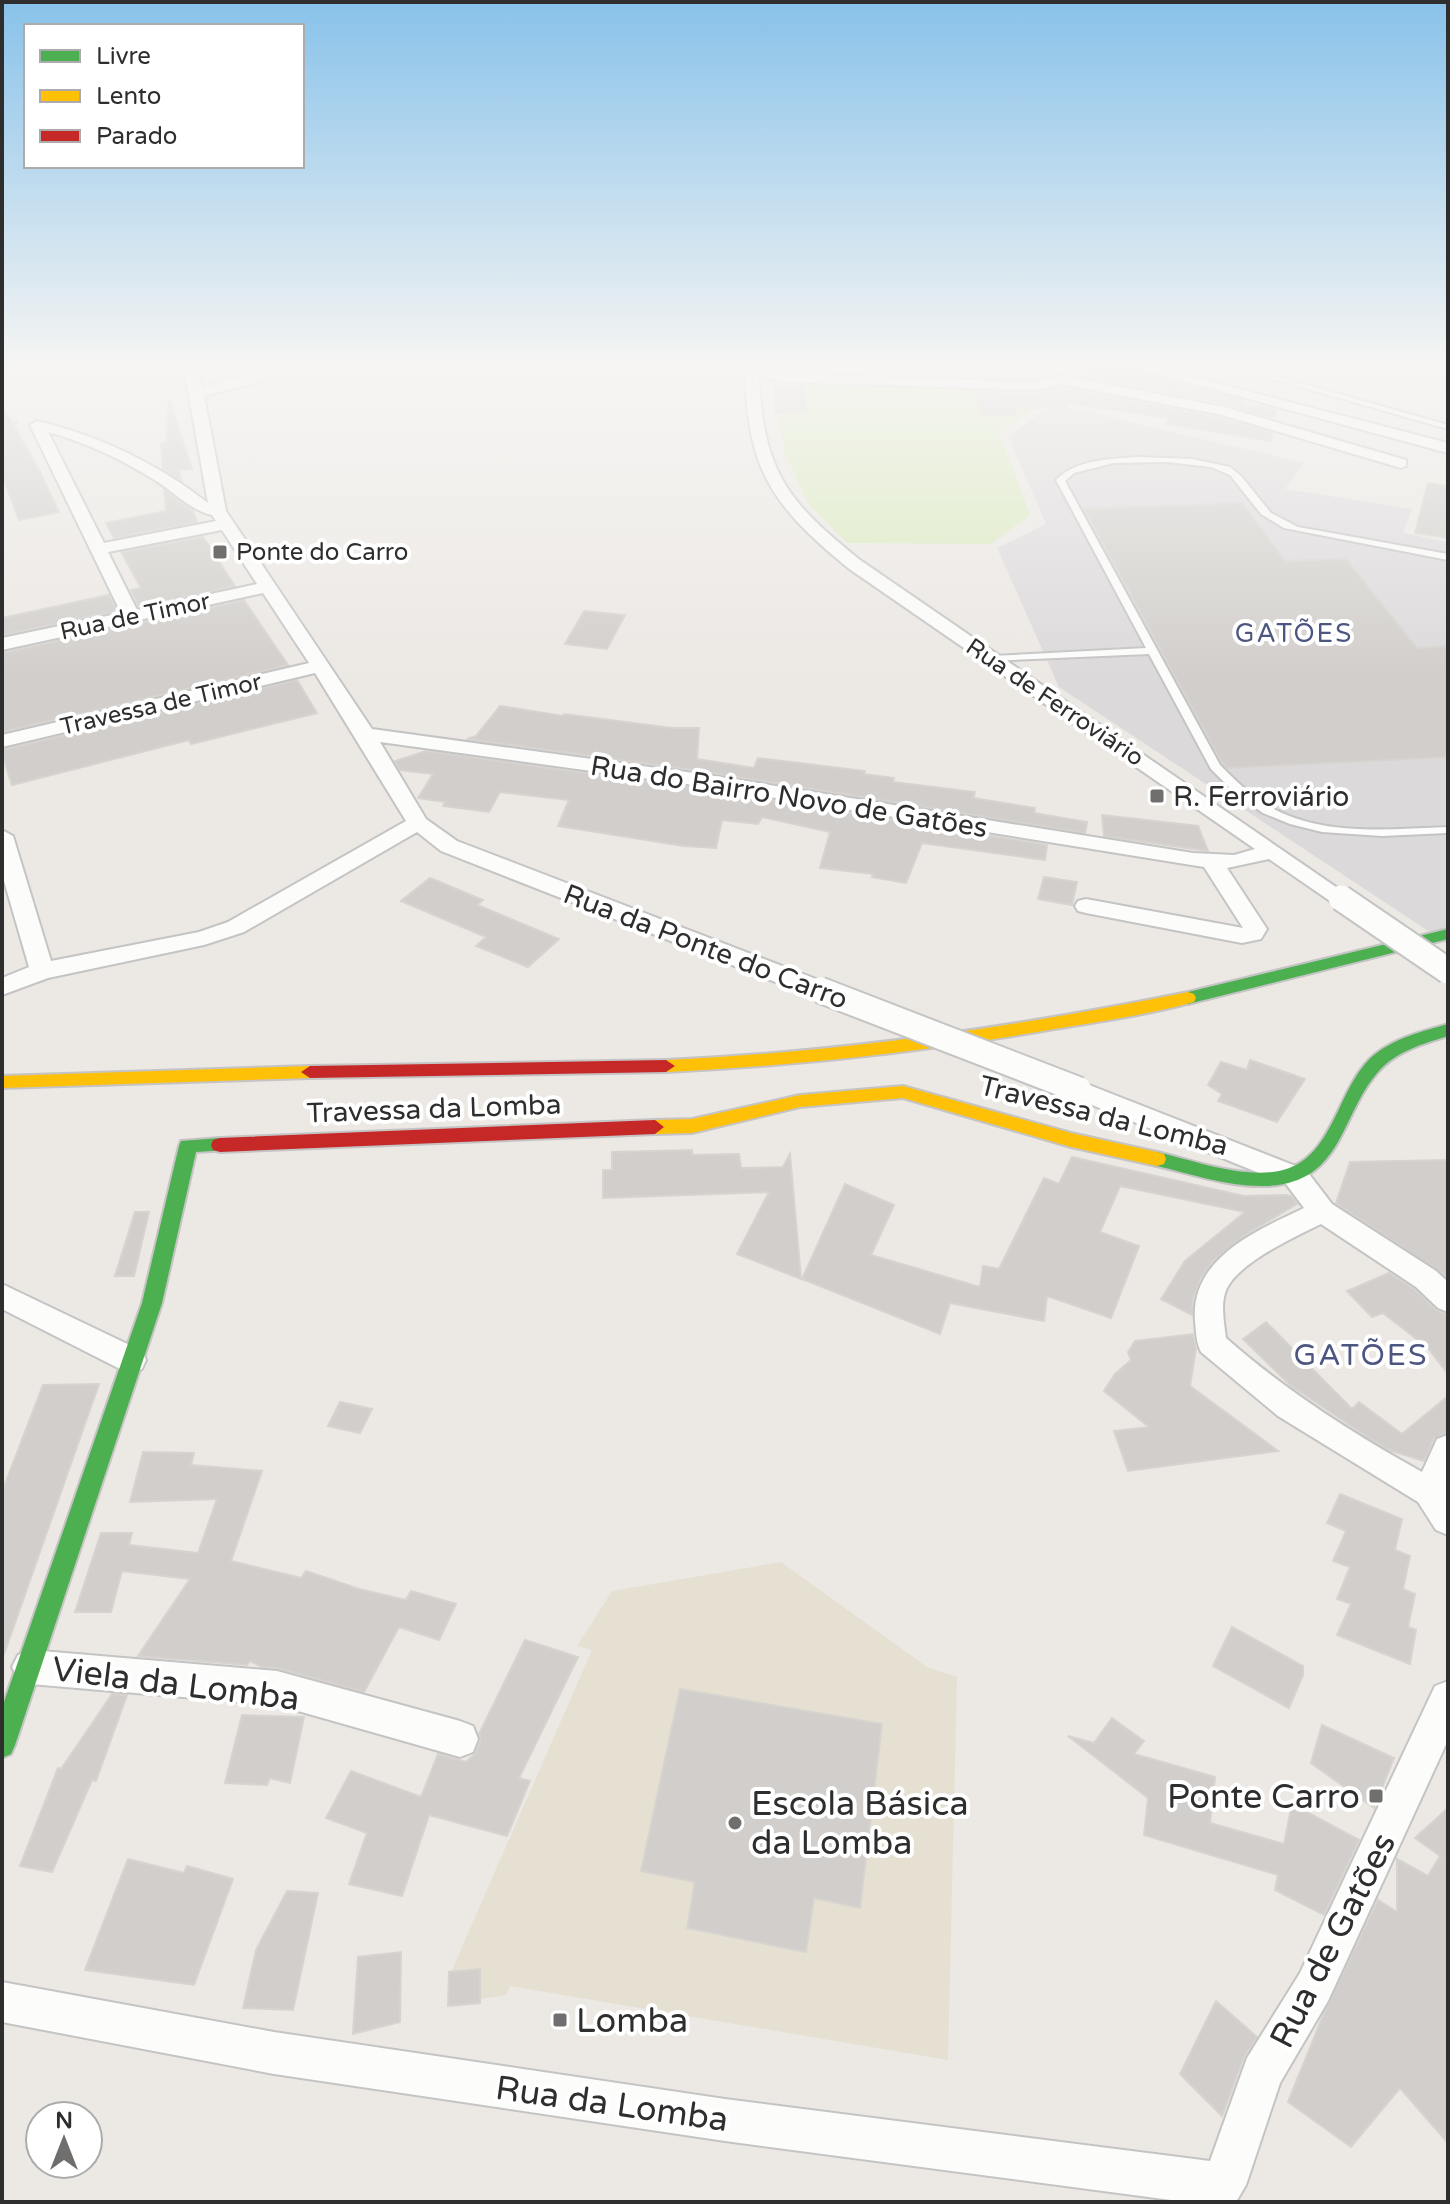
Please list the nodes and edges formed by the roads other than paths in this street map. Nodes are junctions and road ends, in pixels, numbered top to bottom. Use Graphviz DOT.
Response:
graph roads {
  1 [pos="60,471"];
  2 [pos="147,471"];
  3 [pos="212,471"];
  4 [pos="766,471"];
  5 [pos="1068,471"];
  6 [pos="1229,471"];
  7 [pos="222,517"];
  8 [pos="98,549"];
  9 [pos="1448,557"];
  10 [pos="268,587"];
  11 [pos="132,617"];
  12 [pos="2,644"];
  13 [pos="1150,651"];
  14 [pos="992,659"];
  15 [pos="321,666"];
  16 [pos="365,734"];
  17 [pos="2,741"];
  18 [pos="418,823"];
  19 [pos="1448,830"];
  20 [pos="2,836"];
  21 [pos="1273,851"];
  22 [pos="1211,861"];
  23 [pos="1086,906"];
  24 [pos="1448,934"];
  25 [pos="42,971"];
  26 [pos="1448,971"];
  27 [pos="2,987"];
  28 [pos="1448,1030"];
  29 [pos="2,1082"];
  30 [pos="1296,1177"];
  31 [pos="1322,1211"];
  32 [pos="2,1296"];
  33 [pos="1448,1300"];
  34 [pos="131,1360"];
  35 [pos="1448,1449"];
  36 [pos="1429,1492"];
  37 [pos="1448,1520"];
  38 [pos="30,1667"];
  39 [pos="1448,1698"];
  40 [pos="460,1739"];
  41 [pos="2,1745"];
  42 [pos="2,2002"];
  43 [pos="1224,2185"];
  1 -- 8 [label="street"];
  2 -- 7 [label="street"];
  3 -- 7 [label="street, Rua da Ponte do Carro"];
  4 -- 14 [label="street, Rua de Ferroviário"];
  5 -- 13 [label="lane"];
  6 -- 9 [label="lane"];
  7 -- 8 [label="street"];
  7 -- 10 [label="street, Rua da Ponte do Carro"];
  8 -- 11 [label="street"];
  10 -- 11 [label="street, Rua de Timor"];
  10 -- 15 [label="street, Rua da Ponte do Carro"];
  11 -- 12 [label="street, Rua de Timor"];
  13 -- 14 [label="lane"];
  13 -- 19 [label="lane"];
  14 -- 21 [label="street, Rua de Ferroviário"];
  15 -- 16 [label="street, Rua da Ponte do Carro"];
  15 -- 17 [label="street, Travessa de Timor"];
  16 -- 18 [label="street, Rua da Ponte do Carro"];
  16 -- 22 [label="street, Rua do Bairro Novo de Gatões"];
  18 -- 25 [label="street"];
  18 -- 30 [label="street, Rua da Ponte do Carro, bridge"];
  20 -- 25 [label="street"];
  21 -- 22 [label="street, Rua do Bairro Novo de Gatões"];
  21 -- 26 [label="street, Rua de Ferroviário, bridge"];
  22 -- 23 [label="street"];
  24 -- 29 [label="main road"];
  25 -- 27 [label="street"];
  28 -- 30 [label="main road"];
  30 -- 31 [label="street"];
  30 -- 34 [label="main road, Travessa da Lomba"];
  31 -- 33 [label="street"];
  31 -- 36 [label="street"];
  32 -- 34 [label="street"];
  34 -- 38 [label="main road, Travessa da Lomba"];
  35 -- 36 [label="street"];
  36 -- 37 [label="street"];
  38 -- 40 [label="street, Viela da Lomba"];
  38 -- 41 [label="main road, Travessa da Lomba"];
  39 -- 43 [label="street, Rua de Gatões"];
  42 -- 43 [label="street, Rua da Lomba"];
}
